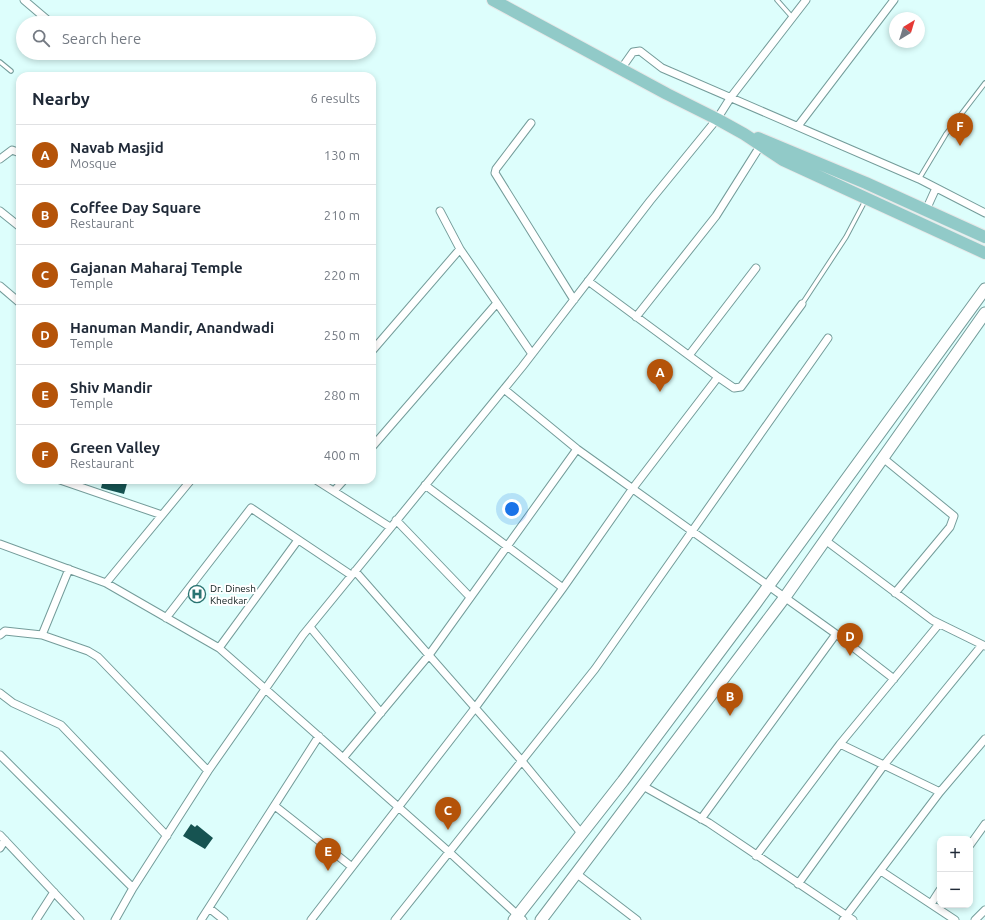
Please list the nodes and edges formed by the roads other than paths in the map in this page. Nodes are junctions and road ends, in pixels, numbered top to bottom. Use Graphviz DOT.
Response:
graph roads {
  1 [pos="24,0"];
  2 [pos="493,0"];
  3 [pos="777,0"];
  4 [pos="806,0"];
  5 [pos="894,0"];
  6 [pos="43,16"];
  7 [pos="793,17"];
  8 [pos="0,62"];
  9 [pos="621,69"];
  10 [pos="11,71"];
  11 [pos="985,83"];
  12 [pos="731,97"];
  13 [pos="717,119"];
  14 [pos="532,123"];
  15 [pos="798,126"];
  16 [pos="762,143"];
  17 [pos="16,152"];
  18 [pos="0,159"];
  19 [pos="919,179"];
  20 [pos="936,188"];
  21 [pos="866,198"];
  22 [pos="926,210"];
  23 [pos="0,211"];
  24 [pos="440,211"];
  25 [pos="985,213"];
  26 [pos="16,224"];
  27 [pos="985,237"];
  28 [pos="460,249"];
  29 [pos="985,253"];
  30 [pos="756,268"];
  31 [pos="588,282"];
  32 [pos="0,286"];
  33 [pos="985,289"];
  34 [pos="16,300"];
  35 [pos="574,300"];
  36 [pos="497,303"];
  37 [pos="802,304"];
  38 [pos="985,313"];
  39 [pos="636,317"];
  40 [pos="828,338"];
  41 [pos="376,346"];
  42 [pos="532,354"];
  43 [pos="690,354"];
  44 [pos="718,377"];
  45 [pos="504,389"];
  46 [pos="376,442"];
  47 [pos="577,449"];
  48 [pos="882,458"];
  49 [pos="72,484"];
  50 [pos="188,484"];
  51 [pos="323,484"];
  52 [pos="340,484"];
  53 [pos="425,485"];
  54 [pos="632,488"];
  55 [pos="334,491"];
  56 [pos="162,515"];
  57 [pos="396,520"];
  58 [pos="390,528"];
  59 [pos="693,532"];
  60 [pos="298,540"];
  61 [pos="825,540"];
  62 [pos="0,544"];
  63 [pos="508,546"];
  64 [pos="69,569"];
  65 [pos="353,573"];
  66 [pos="106,583"];
  67 [pos="769,586"];
  68 [pos="563,588"];
  69 [pos="895,593"];
  70 [pos="470,597"];
  71 [pos="785,597"];
  72 [pos="166,618"];
  73 [pos="938,624"];
  74 [pos="310,627"];
  75 [pos="836,634"];
  76 [pos="0,635"];
  77 [pos="42,635"];
  78 [pos="984,646"];
  79 [pos="219,648"];
  80 [pos="429,655"];
  81 [pos="894,679"];
  82 [pos="264,688"];
  83 [pos="0,693"];
  84 [pos="475,708"];
  85 [pos="381,713"];
  86 [pos="319,736"];
  87 [pos="985,739"];
  88 [pos="840,744"];
  89 [pos="0,755"];
  90 [pos="343,758"];
  91 [pos="521,760"];
  92 [pos="884,765"];
  93 [pos="208,771"];
  94 [pos="642,786"];
  95 [pos="940,792"];
  96 [pos="275,806"];
  97 [pos="398,807"];
  98 [pos="701,819"];
  99 [pos="985,824"];
  100 [pos="581,833"];
  101 [pos="167,836"];
  102 [pos="3,838"];
  103 [pos="973,841"];
  104 [pos="0,848"];
  105 [pos="448,851"];
  106 [pos="756,856"];
  107 [pos="352,867"];
  108 [pos="881,871"];
  109 [pos="577,874"];
  110 [pos="798,884"];
  111 [pos="133,888"];
  112 [pos="54,892"];
  113 [pos="937,895"];
  114 [pos="931,904"];
  115 [pos="209,908"];
  116 [pos="985,910"];
  117 [pos="518,919"];
  118 [pos="848,919"];
  119 [pos="36,920"];
  120 [pos="80,920"];
  121 [pos="115,920"];
  122 [pos="201,920"];
  123 [pos="224,920"];
  124 [pos="311,920"];
  125 [pos="395,920"];
  126 [pos="541,920"];
  127 [pos="637,920"];
  128 [pos="955,920"];
  129 [pos="975,920"];
  1 -- 6 [label="street"];
  2 -- 9 [label="main road"];
  3 -- 7 [label="lane"];
  4 -- 7 [label="street"];
  5 -- 15 [label="street"];
  7 -- 12 [label="street"];
  8 -- 10 [label="lane"];
  9 -- 12 [label="street"];
  9 -- 13 [label="main road"];
  11 -- 19 [label="lane"];
  12 -- 13 [label="street"];
  12 -- 15 [label="street"];
  13 -- 16 [label="main road"];
  13 -- 31 [label="street"];
  14 -- 35 [label="street"];
  15 -- 19 [label="street"];
  16 -- 21 [label="main road"];
  16 -- 22 [label="main road"];
  16 -- 39 [label="street"];
  17 -- 18 [label="street"];
  19 -- 20 [label="street"];
  20 -- 22 [label="street"];
  20 -- 25 [label="street"];
  21 -- 29 [label="main road"];
  21 -- 37 [label="lane"];
  22 -- 27 [label="main road"];
  23 -- 26 [label="street"];
  24 -- 28 [label="street"];
  28 -- 36 [label="street"];
  28 -- 41 [label="street"];
  30 -- 43 [label="street"];
  31 -- 35 [label="street"];
  31 -- 39 [label="street"];
  32 -- 34 [label="street"];
  33 -- 67 [label="main road"];
  35 -- 42 [label="street"];
  36 -- 42 [label="street"];
  36 -- 46 [label="street"];
  37 -- 44 [label="street"];
  38 -- 48 [label="main road"];
  39 -- 43 [label="street"];
  40 -- 59 [label="street"];
  42 -- 45 [label="street"];
  43 -- 44 [label="street"];
  44 -- 54 [label="street"];
  45 -- 47 [label="street"];
  45 -- 53 [label="street"];
  47 -- 54 [label="street"];
  47 -- 63 [label="street"];
  48 -- 61 [label="main road"];
  48 -- 69 [label="street"];
  49 -- 56 [label="street"];
  50 -- 56 [label="street"];
  51 -- 55 [label="street"];
  52 -- 55 [label="street"];
  53 -- 57 [label="street"];
  53 -- 63 [label="street"];
  54 -- 59 [label="street"];
  54 -- 68 [label="street"];
  55 -- 58 [label="street"];
  56 -- 66 [label="street"];
  57 -- 58 [label="street"];
  57 -- 70 [label="street"];
  58 -- 65 [label="street"];
  59 -- 67 [label="street"];
  59 -- 91 [label="street"];
  60 -- 65 [label="street"];
  60 -- 72 [label="street"];
  60 -- 79 [label="street"];
  61 -- 69 [label="street"];
  61 -- 71 [label="main road"];
  62 -- 64 [label="street"];
  63 -- 68 [label="street"];
  63 -- 70 [label="street"];
  64 -- 66 [label="street"];
  64 -- 77 [label="street"];
  65 -- 74 [label="street"];
  65 -- 80 [label="street"];
  66 -- 72 [label="street"];
  67 -- 71 [label="street"];
  67 -- 100 [label="main road"];
  68 -- 84 [label="street"];
  69 -- 73 [label="street"];
  70 -- 80 [label="street"];
  71 -- 75 [label="street"];
  71 -- 94 [label="main road"];
  72 -- 79 [label="street"];
  73 -- 78 [label="street"];
  73 -- 81 [label="street"];
  74 -- 82 [label="street"];
  74 -- 85 [label="street"];
  75 -- 81 [label="street"];
  75 -- 98 [label="street"];
  76 -- 77 [label="street"];
  77 -- 93 [label="street"];
  78 -- 92 [label="street"];
  79 -- 82 [label="street"];
  80 -- 84 [label="street"];
  80 -- 85 [label="street"];
  81 -- 88 [label="street"];
  82 -- 86 [label="street"];
  82 -- 93 [label="street"];
  83 -- 101 [label="street"];
  84 -- 91 [label="street"];
  84 -- 97 [label="street"];
  85 -- 90 [label="street"];
  86 -- 90 [label="street"];
  86 -- 96 [label="street"];
  87 -- 95 [label="street"];
  88 -- 92 [label="street"];
  88 -- 106 [label="street"];
  89 -- 111 [label="street"];
  90 -- 97 [label="street"];
  91 -- 100 [label="street"];
  91 -- 105 [label="street"];
  92 -- 95 [label="street"];
  92 -- 110 [label="street"];
  93 -- 101 [label="street"];
  94 -- 98 [label="street"];
  94 -- 109 [label="main road"];
  95 -- 108 [label="street"];
  96 -- 107 [label="street"];
  96 -- 115 [label="street"];
  97 -- 105 [label="street"];
  97 -- 107 [label="street"];
  98 -- 106 [label="street"];
  99 -- 103 [label="street"];
  100 -- 117 [label="main road"];
  101 -- 111 [label="street"];
  102 -- 104 [label="street"];
  102 -- 112 [label="street"];
  105 -- 117 [label="street"];
  105 -- 125 [label="street"];
  106 -- 110 [label="street"];
  107 -- 124 [label="street"];
  108 -- 114 [label="street"];
  108 -- 118 [label="street"];
  109 -- 126 [label="main road"];
  109 -- 127 [label="street"];
  110 -- 118 [label="street"];
  111 -- 121 [label="street"];
  112 -- 119 [label="street"];
  112 -- 120 [label="street"];
  113 -- 114 [label="street"];
  114 -- 128 [label="street"];
  115 -- 122 [label="street"];
  115 -- 123 [label="street"];
  116 -- 129 [label="street"];
}
